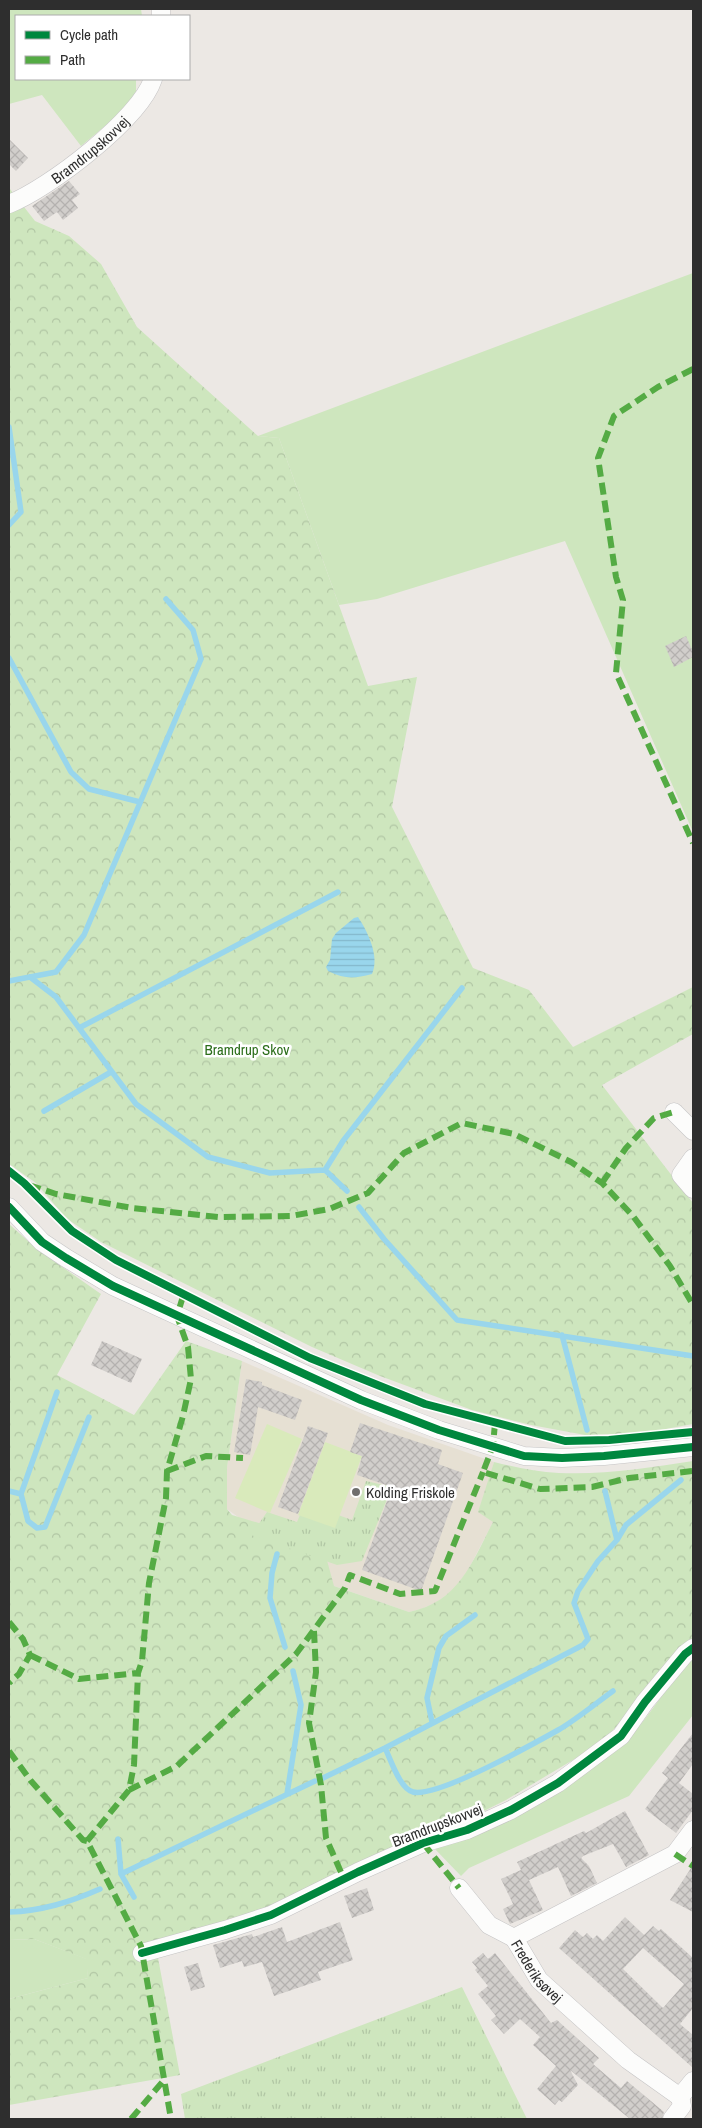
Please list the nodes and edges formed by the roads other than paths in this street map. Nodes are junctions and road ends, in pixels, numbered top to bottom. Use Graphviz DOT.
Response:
graph roads {
  1 [pos="153,80"];
  2 [pos="9,204"];
  3 [pos="674,1112"];
  4 [pos="693,1131"];
  5 [pos="693,1158"];
  6 [pos="693,1189"];
  7 [pos="9,1207"];
  8 [pos="693,1446"];
  9 [pos="693,1648"];
  10 [pos="693,1830"];
  11 [pos="459,1888"];
  12 [pos="514,1938"];
  13 [pos="142,1953"];
  14 [pos="693,2081"];
  15 [pos="680,2097"];
  16 [pos="672,2119"];
  1 -- 2 [label="street, Bramdrupskovvej"];
  3 -- 4 [label="street"];
  5 -- 6 [label="street"];
  7 -- 8 [label="street"];
  9 -- 13 [label="street, Bramdrupskovvej"];
  10 -- 12 [label="street, Frederiksøvej"];
  11 -- 12 [label="street"];
  12 -- 15 [label="street, Frederiksøvej"];
  14 -- 15 [label="street"];
  15 -- 16 [label="street"];
}
